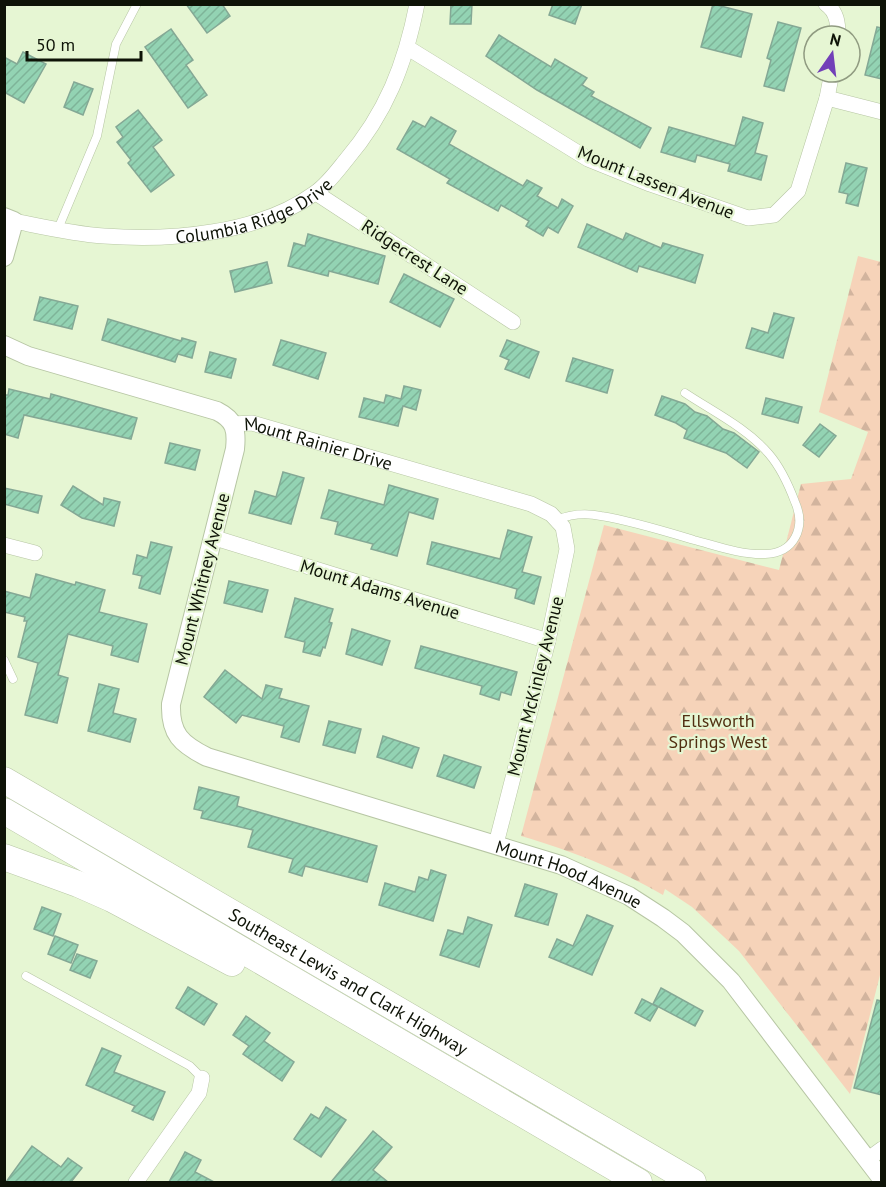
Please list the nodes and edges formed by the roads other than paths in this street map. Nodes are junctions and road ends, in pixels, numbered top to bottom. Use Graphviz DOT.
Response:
graph roads {
  1 [pos="137,4"];
  2 [pos="417,4"];
  3 [pos="830,7"];
  4 [pos="837,24"];
  5 [pos="408,48"];
  6 [pos="830,84"];
  7 [pos="827,98"];
  8 [pos="882,112"];
  9 [pos="316,193"];
  10 [pos="9,219"];
  11 [pos="58,230"];
  12 [pos="4,257"];
  13 [pos="513,322"];
  14 [pos="4,345"];
  15 [pos="684,393"];
  16 [pos="233,424"];
  17 [pos="560,524"];
  18 [pos="212,537"];
  19 [pos="4,545"];
  20 [pos="35,552"];
  21 [pos="548,641"];
  22 [pos="4,660"];
  23 [pos="13,680"];
  24 [pos="175,734"];
  25 [pos="4,780"];
  26 [pos="4,811"];
  27 [pos="496,844"];
  28 [pos="4,857"];
  29 [pos="26,976"];
  30 [pos="289,977"];
  31 [pos="202,1078"];
  32 [pos="874,1154"];
  33 [pos="882,1179"];
  34 [pos="136,1182"];
  35 [pos="639,1182"];
  36 [pos="693,1182"];
  1 -- 11 [label="lane"];
  2 -- 5 [label="street, Columbia Ridge Drive"];
  3 -- 4 [label="street"];
  5 -- 7 [label="street, Mount Lassen Avenue"];
  5 -- 9 [label="street, Columbia Ridge Drive"];
  6 -- 7 [label="street, Mount Lassen Avenue"];
  7 -- 8 [label="street"];
  9 -- 11 [label="street, Columbia Ridge Drive"];
  9 -- 13 [label="street, Ridgecrest Lane"];
  10 -- 11 [label="street, Columbia Ridge Drive"];
  10 -- 12 [label="street, Columbia Ridge Drive"];
  14 -- 16 [label="street, Mount Rainier Drive"];
  15 -- 17 [label="lane"];
  16 -- 17 [label="street, Mount Rainier Drive"];
  16 -- 18 [label="street, Mount Whitney Avenue"];
  17 -- 21 [label="street, Mount McKinley Avenue"];
  18 -- 21 [label="street, Mount Adams Avenue"];
  18 -- 24 [label="street, Mount Whitney Avenue"];
  19 -- 20 [label="street"];
  21 -- 27 [label="street, Mount McKinley Avenue"];
  22 -- 23 [label="lane"];
  24 -- 27 [label="street, Mount Hood Avenue"];
  25 -- 36 [label="highway, Southeast Lewis and Clark Highway"];
  26 -- 30 [label="highway, Southeast Lewis and Clark Highway"];
  27 -- 32 [label="street, Mount Hood Avenue"];
  28 -- 30 [label="highway"];
  29 -- 31 [label="lane"];
  30 -- 35 [label="highway, Southeast Lewis and Clark Highway"];
  31 -- 34 [label="street"];
  32 -- 33 [label="street, Mount Hood Avenue"];
}
